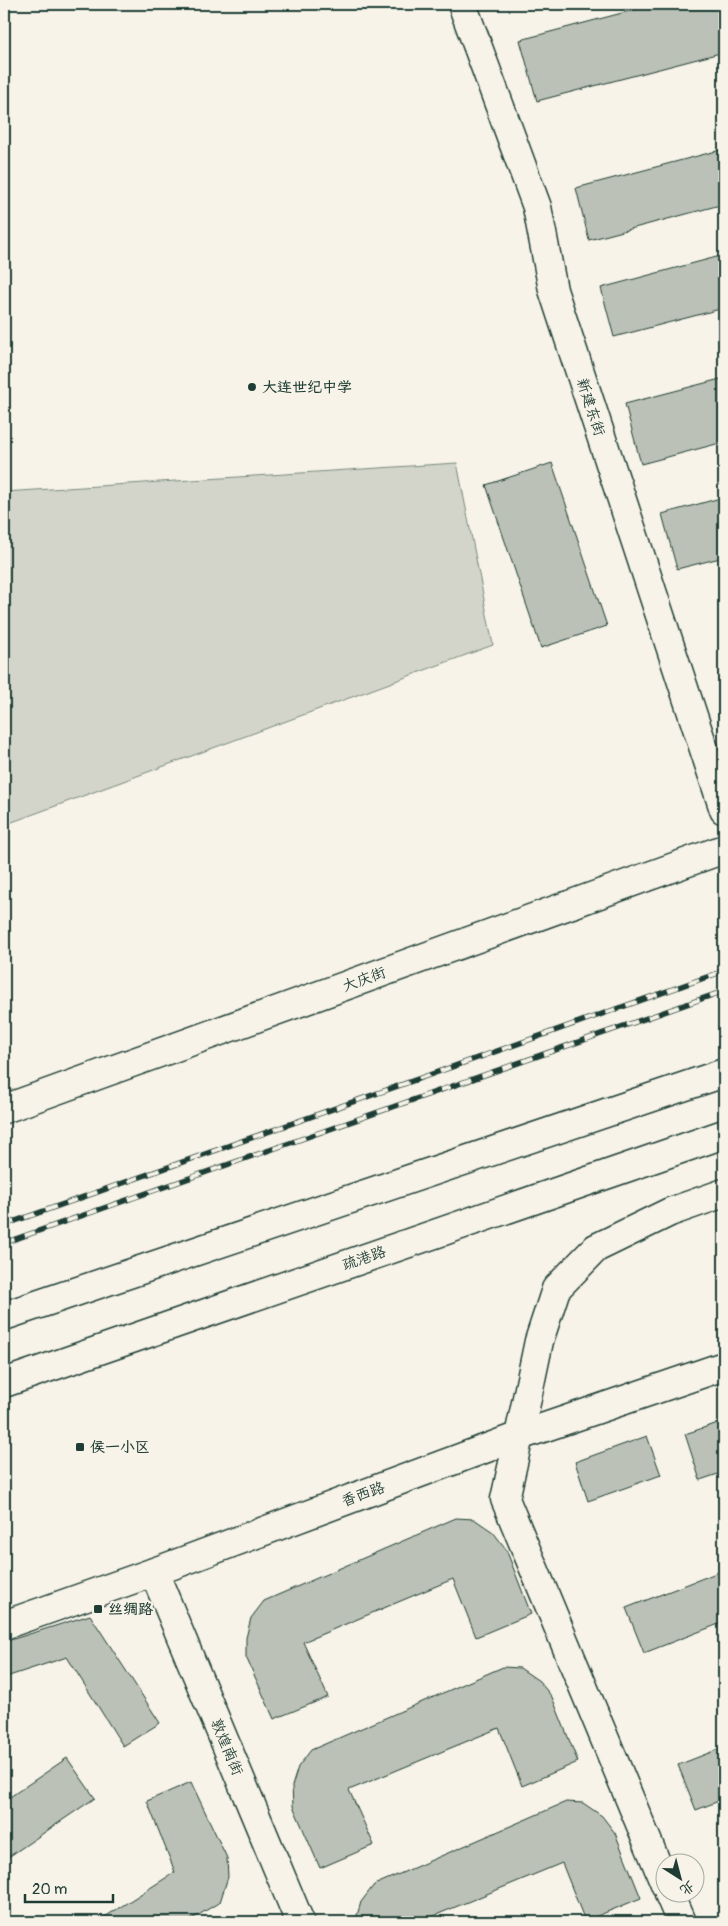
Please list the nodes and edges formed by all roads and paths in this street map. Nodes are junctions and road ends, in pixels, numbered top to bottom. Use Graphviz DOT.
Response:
graph roads {
  1 [pos="462,4"];
  2 [pos="724,810"];
  3 [pos="724,850"];
  4 [pos="724,1073"];
  5 [pos="4,1109"];
  6 [pos="724,1134"];
  7 [pos="724,1193"];
  8 [pos="4,1316"];
  9 [pos="724,1366"];
  10 [pos="4,1382"];
  11 [pos="519,1436"];
  12 [pos="154,1572"];
  13 [pos="4,1625"];
  14 [pos="656,1862"];
  15 [pos="673,1904"];
  16 [pos="300,1922"];
  17 [pos="681,1922"];
  1 -- 2 [label="main road, 新建东街"];
  3 -- 5 [label="main road, 大庆街"];
  4 -- 8 [label="main road"];
  6 -- 10 [label="main road, 疏港路"];
  7 -- 11 [label="main road"];
  9 -- 11 [label="main road, 香西路"];
  11 -- 12 [label="main road, 香西路"];
  11 -- 14 [label="main road"];
  12 -- 13 [label="main road, 香西路"];
  12 -- 16 [label="main road, 敦煌南街"];
  15 -- 17 [label="main road"];
}
